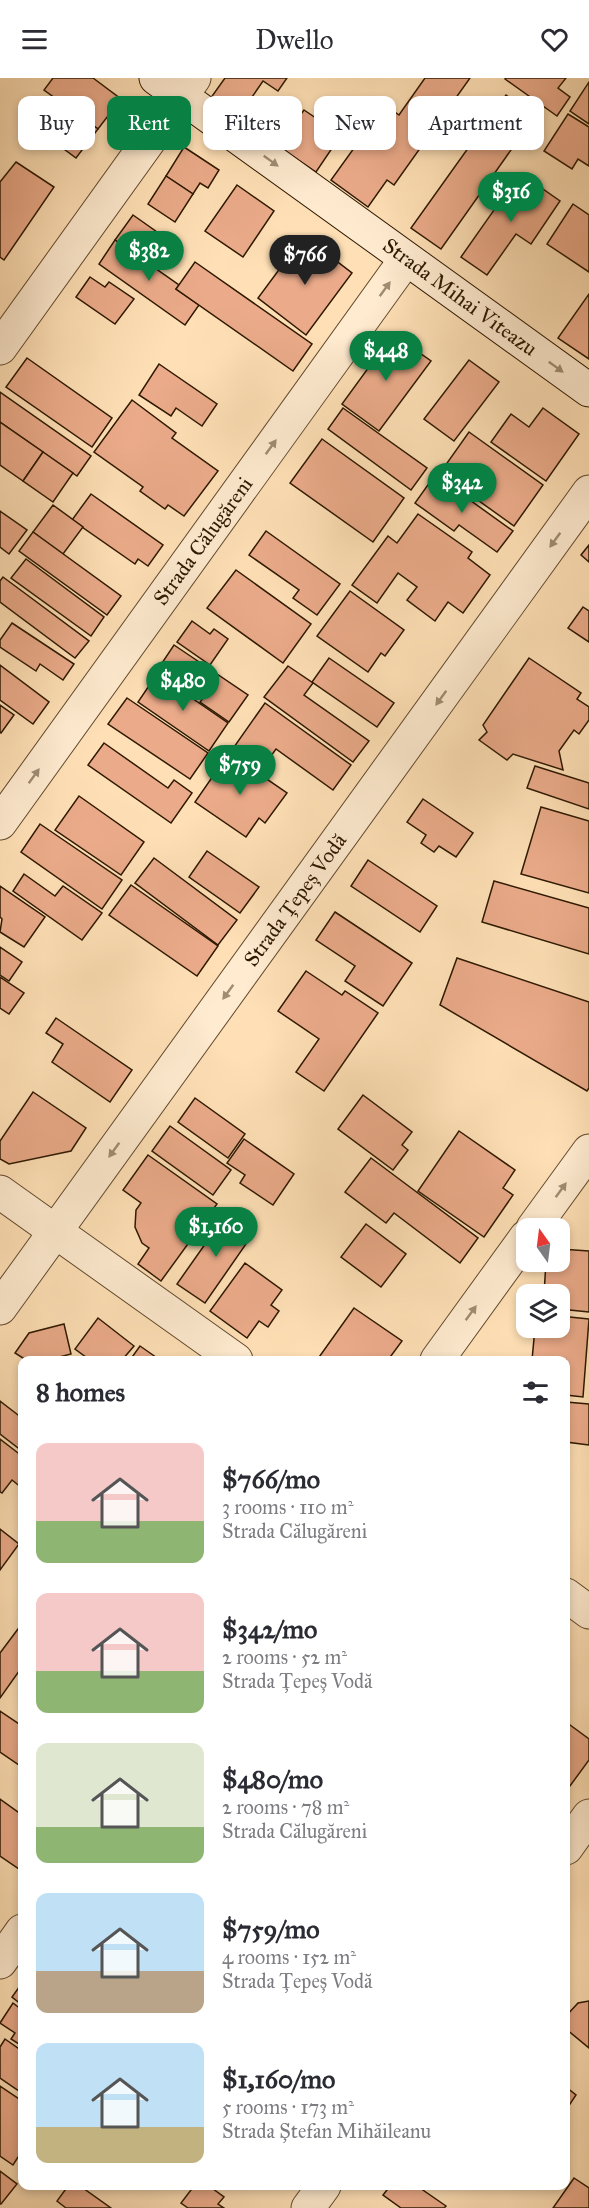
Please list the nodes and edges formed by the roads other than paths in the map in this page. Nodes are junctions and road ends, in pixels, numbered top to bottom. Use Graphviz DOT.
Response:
graph roads {
  1 [pos="177,84"];
  2 [pos="406,259"];
  3 [pos="0,348"];
  4 [pos="589,390"];
  5 [pos="589,492"];
  6 [pos="0,823"];
  7 [pos="589,1151"];
  8 [pos="0,1192"];
  9 [pos="540,1218"];
  10 [pos="56,1232"];
  11 [pos="516,1251"];
  12 [pos="0,1308"];
  13 [pos="230,1356"];
  14 [pos="440,1356"];
  15 [pos="570,1598"];
  16 [pos="589,1612"];
  17 [pos="589,1816"];
  18 [pos="570,1842"];
  19 [pos="18,1937"];
  20 [pos="0,1962"];
  21 [pos="321,2190"];
  22 [pos="308,2208"];
  1 -- 2 [label="street, Strada Mihai Viteazu, one-way"];
  1 -- 3 [label="street"];
  2 -- 4 [label="street, Strada Mihai Viteazu, one-way"];
  6 -- 2 [label="street, Strada Călugăreni, one-way"];
  5 -- 10 [label="street, Strada Țepeș Vodă, one-way"];
  9 -- 7 [label="street, one-way"];
  8 -- 10 [label="street"];
  10 -- 12 [label="street, Strada Țepeș Vodă"];
  10 -- 13 [label="street"];
  14 -- 11 [label="street, one-way"];
  15 -- 16 [label="street"];
  17 -- 18 [label="street"];
  19 -- 20 [label="street"];
  21 -- 22 [label="street"];
}
